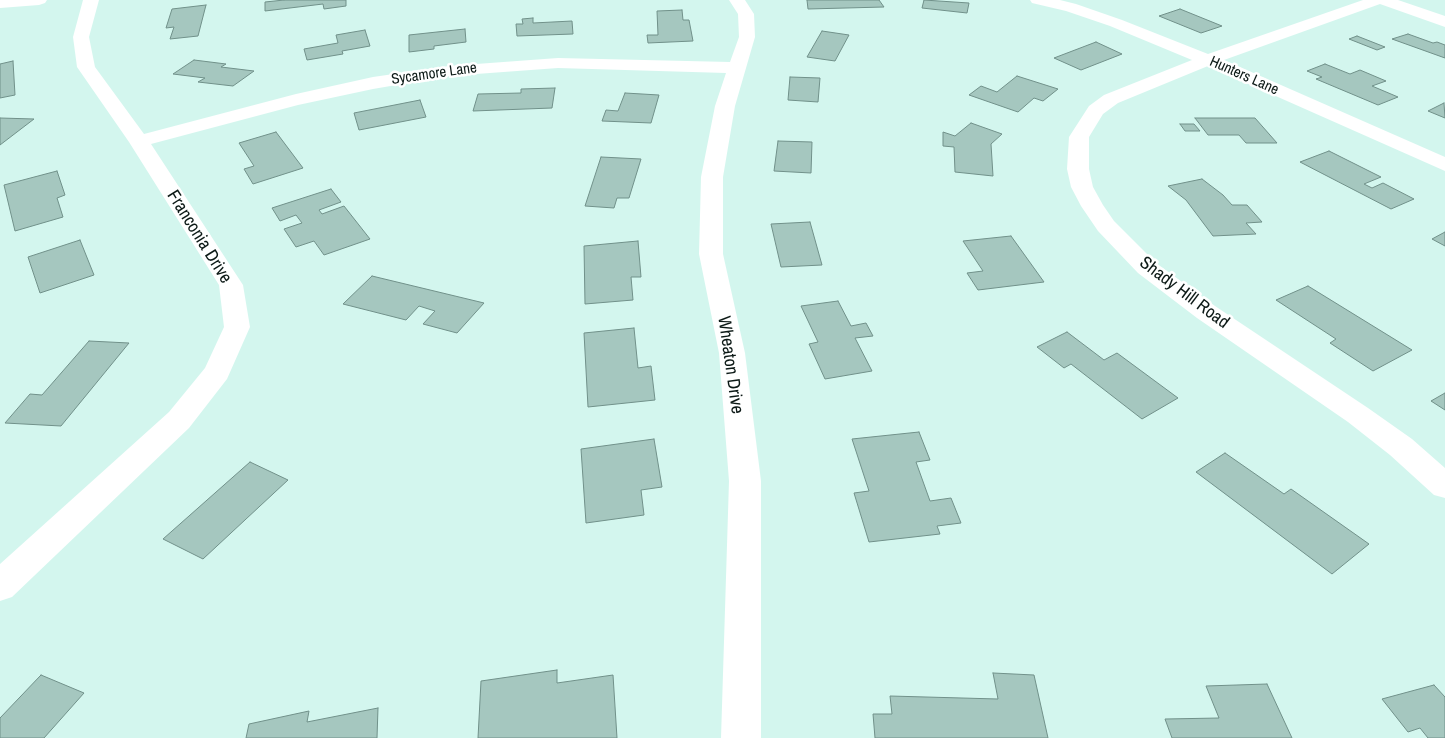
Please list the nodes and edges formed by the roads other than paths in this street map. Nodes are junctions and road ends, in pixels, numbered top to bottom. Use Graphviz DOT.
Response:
graph roads {
  1 [pos="39,0"];
  2 [pos="91,0"];
  3 [pos="737,0"];
  4 [pos="1038,0"];
  5 [pos="1378,0"];
  6 [pos="1383,0"];
  7 [pos="0,3"];
  8 [pos="1445,22"];
  9 [pos="1208,60"];
  10 [pos="737,68"];
  11 [pos="139,141"];
  12 [pos="1445,165"];
  13 [pos="1445,486"];
  14 [pos="0,586"];
  15 [pos="741,738"];
  1 -- 7 [label="street"];
  2 -- 11 [label="street, Franconia Drive"];
  3 -- 10 [label="street, Wheaton Drive"];
  4 -- 9 [label="street, Hunters Lane"];
  5 -- 9 [label="street, Shady Hill Road"];
  6 -- 8 [label="street"];
  9 -- 12 [label="street, Hunters Lane"];
  9 -- 13 [label="street, Shady Hill Road"];
  10 -- 11 [label="street, Sycamore Lane"];
  10 -- 15 [label="street, Wheaton Drive"];
  11 -- 14 [label="street, Franconia Drive"];
}
